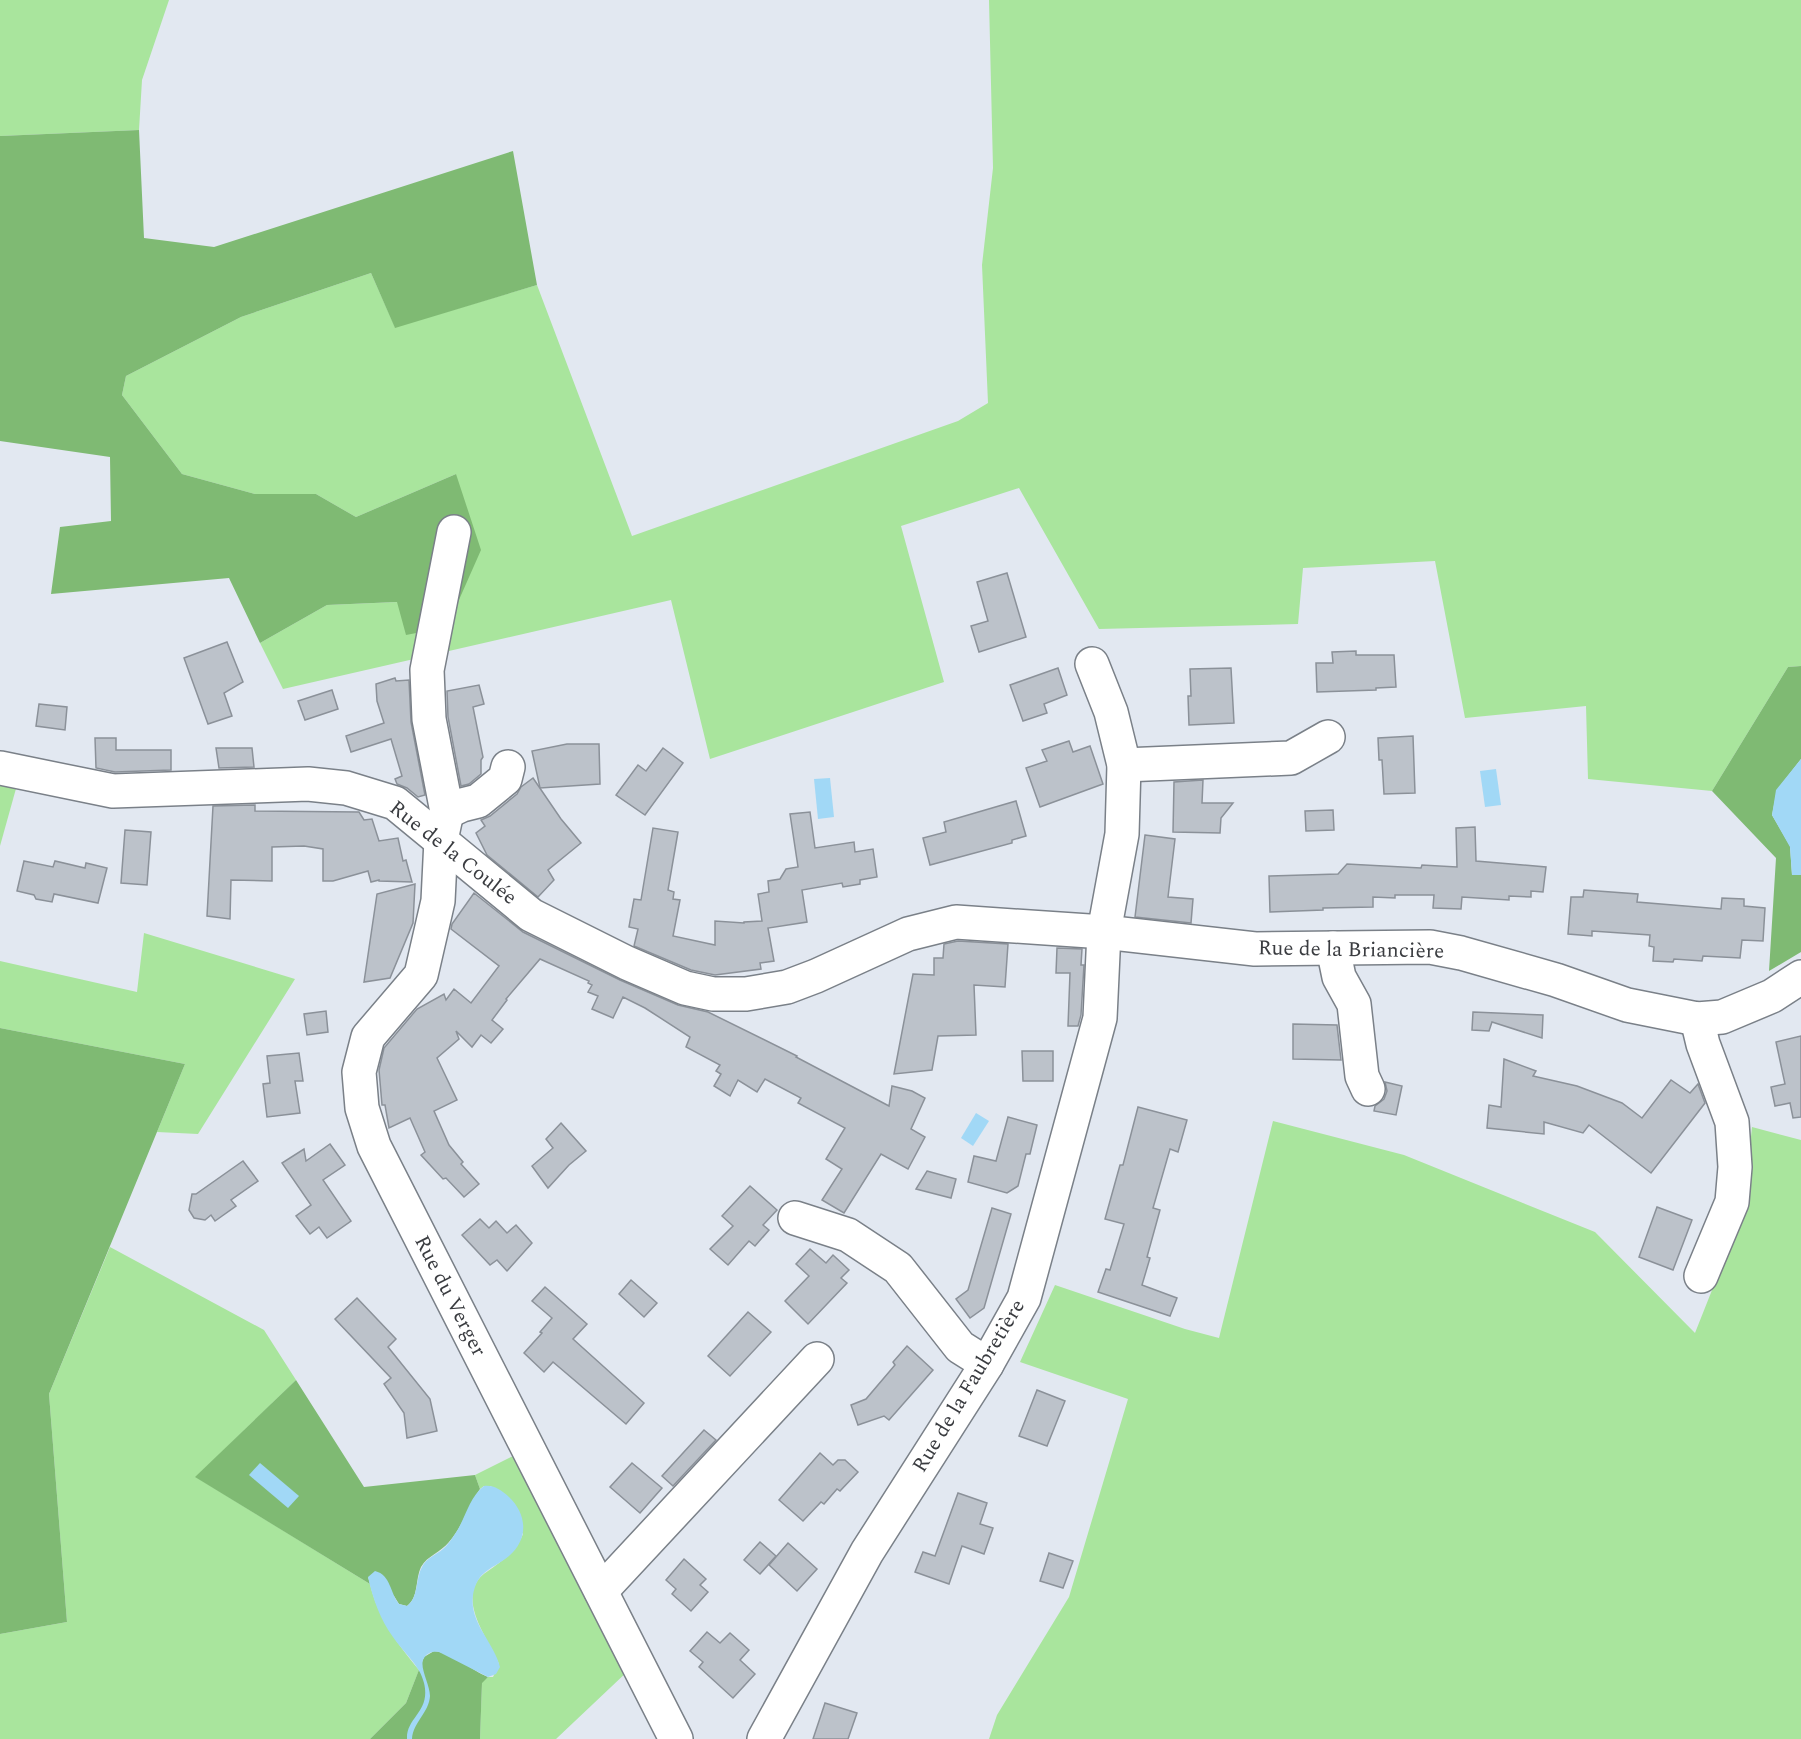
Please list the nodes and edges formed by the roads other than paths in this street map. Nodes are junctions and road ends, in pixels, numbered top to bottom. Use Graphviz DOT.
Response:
graph roads {
  1 [pos="454,531"];
  2 [pos="1092,664"];
  3 [pos="1328,737"];
  4 [pos="1124,765"];
  5 [pos="508,767"];
  6 [pos="0,768"];
  7 [pos="444,826"];
  8 [pos="1104,932"];
  9 [pos="908,934"];
  10 [pos="1332,948"];
  11 [pos="1801,977"];
  12 [pos="1697,1019"];
  13 [pos="1368,1089"];
  14 [pos="795,1218"];
  15 [pos="1701,1276"];
  16 [pos="817,1359"];
  17 [pos="987,1364"];
  18 [pos="601,1591"];
  19 [pos="676,1739"];
  20 [pos="764,1739"];
  1 -- 7 [label="street, Rue du Verger"];
  2 -- 4 [label="street, Rue de la Faubretière"];
  3 -- 4 [label="street"];
  4 -- 8 [label="street, Rue de la Faubretière"];
  5 -- 7 [label="street"];
  6 -- 7 [label="street, Rue de la Coulée"];
  7 -- 9 [label="street, Rue de la Coulée"];
  7 -- 18 [label="street, Rue du Verger"];
  8 -- 9 [label="street, Rue de la Briancière"];
  8 -- 10 [label="street, Rue de la Briancière"];
  8 -- 17 [label="street, Rue de la Faubretière"];
  10 -- 12 [label="street, Rue de la Briancière"];
  10 -- 13 [label="street"];
  11 -- 12 [label="street, Rue de la Briancière"];
  12 -- 15 [label="street"];
  14 -- 17 [label="street"];
  16 -- 18 [label="street"];
  17 -- 20 [label="street, Rue de la Faubretière"];
  18 -- 19 [label="street, Rue du Verger"];
}
